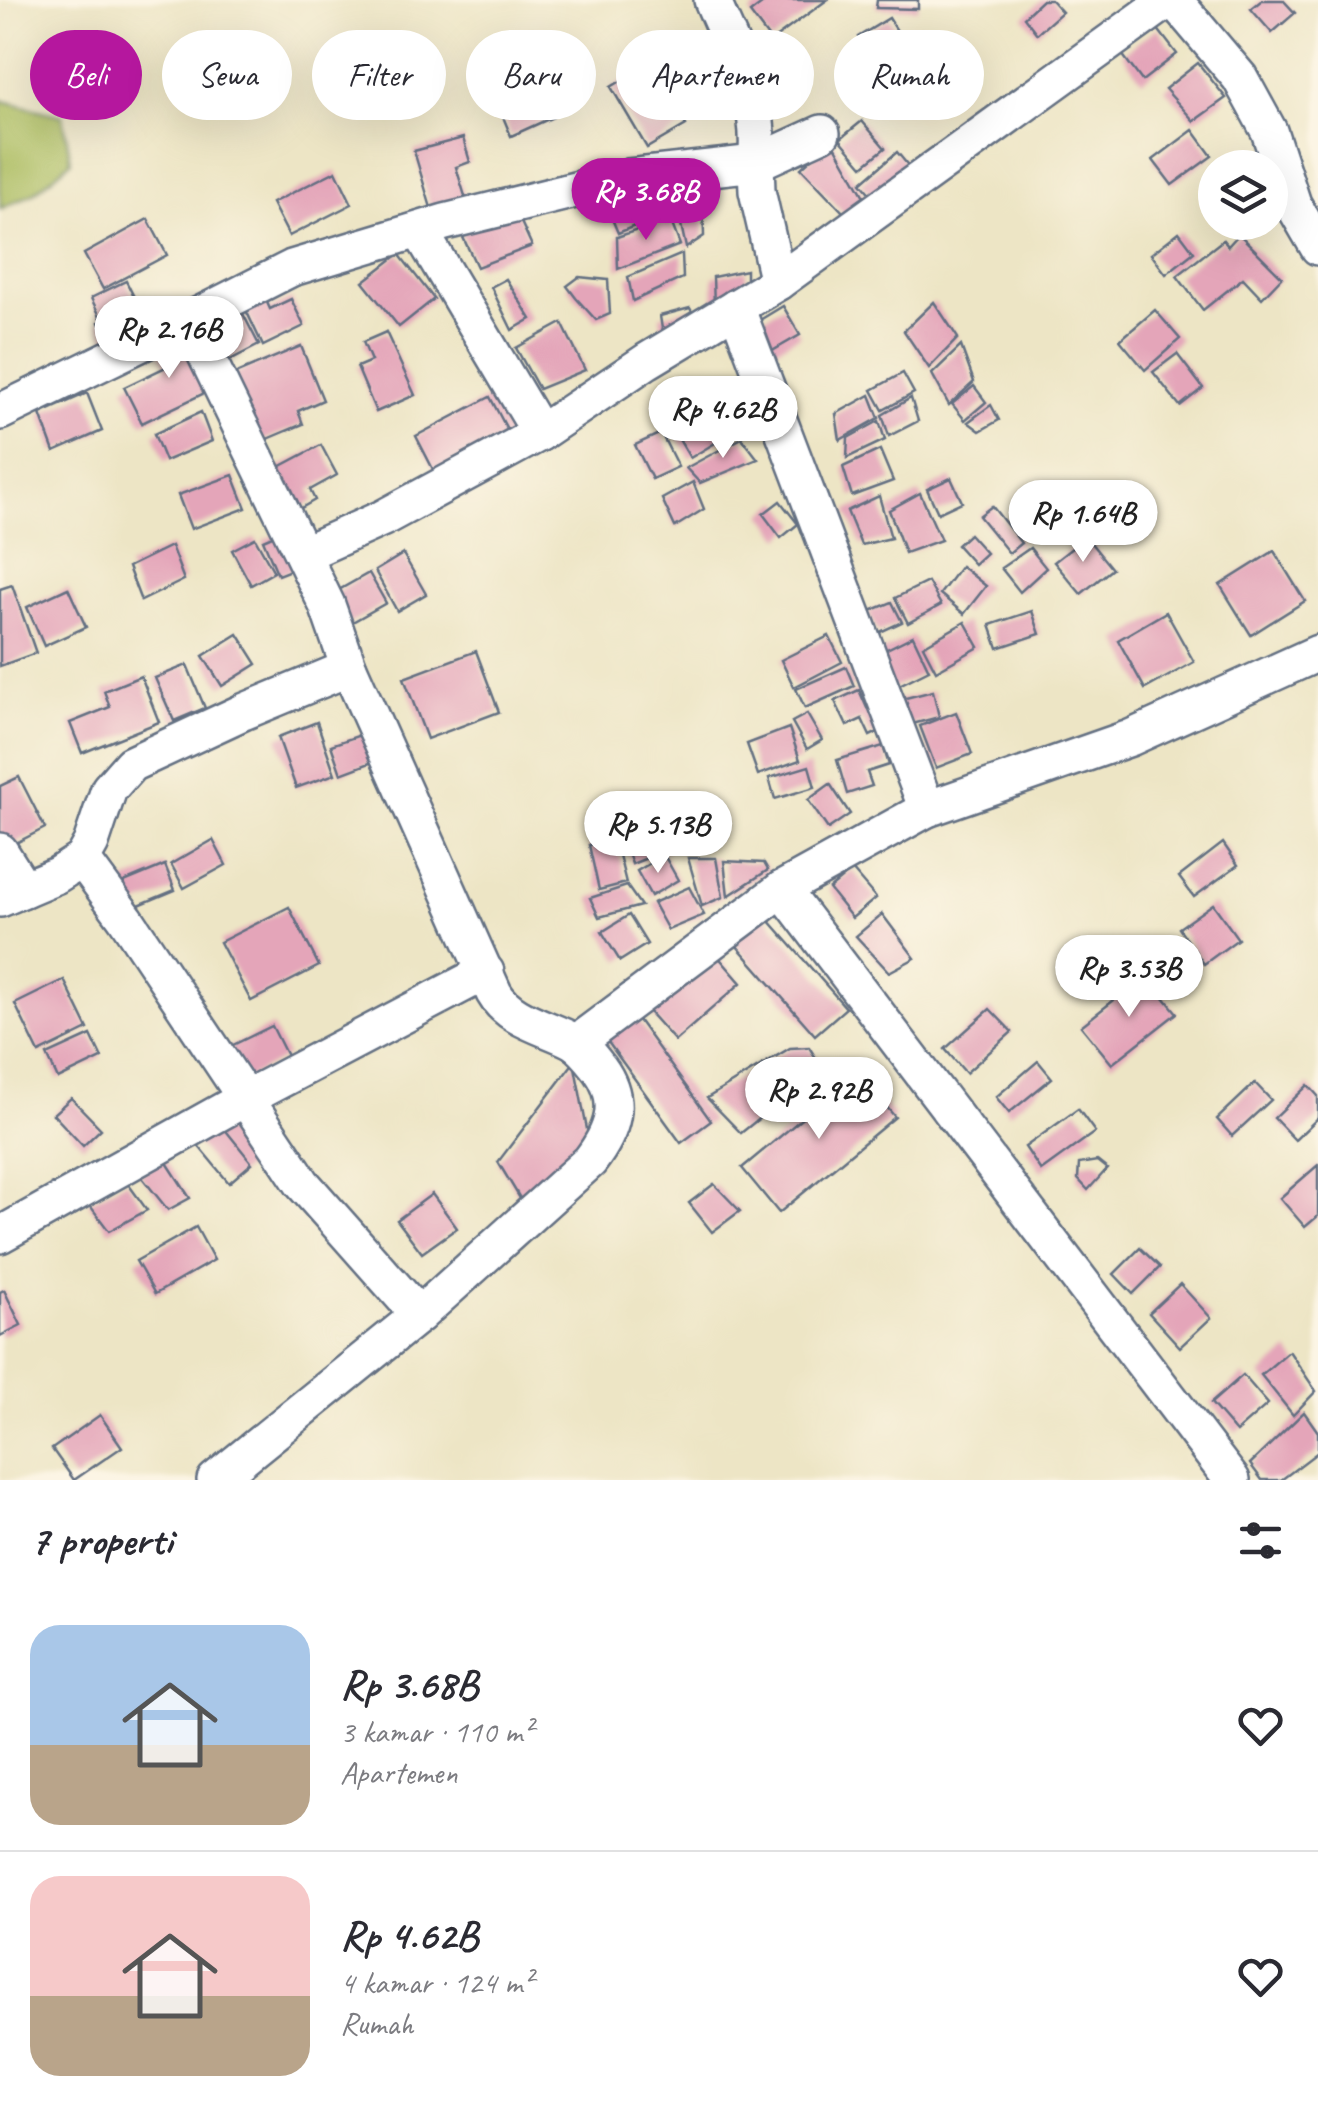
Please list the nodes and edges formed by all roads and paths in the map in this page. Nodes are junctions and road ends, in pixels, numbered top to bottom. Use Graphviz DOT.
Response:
graph roads {
  1 [pos="712,0"];
  2 [pos="1171,0"];
  3 [pos="822,133"];
  4 [pos="756,163"];
  5 [pos="420,231"];
  6 [pos="1318,247"];
  7 [pos="778,282"];
  8 [pos="736,307"];
  9 [pos="189,320"];
  10 [pos="0,412"];
  11 [pos="540,433"];
  12 [pos="304,554"];
  13 [pos="1318,653"];
  14 [pos="348,668"];
  15 [pos="926,810"];
  16 [pos="0,852"];
  17 [pos="82,860"];
  18 [pos="782,888"];
  19 [pos="12,894"];
  20 [pos="486,972"];
  21 [pos="576,1043"];
  22 [pos="244,1099"];
  23 [pos="0,1235"];
  24 [pos="420,1315"];
  25 [pos="216,1480"];
  26 [pos="1232,1480"];
  1 -- 4 [label="street"];
  2 -- 6 [label="street"];
  2 -- 7 [label="street"];
  3 -- 4 [label="street"];
  4 -- 5 [label="street"];
  4 -- 7 [label="street"];
  5 -- 9 [label="street"];
  5 -- 11 [label="street"];
  7 -- 8 [label="street"];
  8 -- 11 [label="street"];
  8 -- 15 [label="street"];
  9 -- 10 [label="street"];
  9 -- 12 [label="street"];
  11 -- 12 [label="street"];
  12 -- 14 [label="street"];
  13 -- 15 [label="street"];
  14 -- 17 [label="street"];
  14 -- 20 [label="street"];
  15 -- 18 [label="street"];
  16 -- 19 [label="street"];
  17 -- 19 [label="street"];
  17 -- 22 [label="street"];
  18 -- 21 [label="street"];
  18 -- 26 [label="street"];
  20 -- 21 [label="street"];
  20 -- 22 [label="street"];
  21 -- 24 [label="street"];
  22 -- 23 [label="street"];
  22 -- 24 [label="street"];
  24 -- 25 [label="street"];
}
